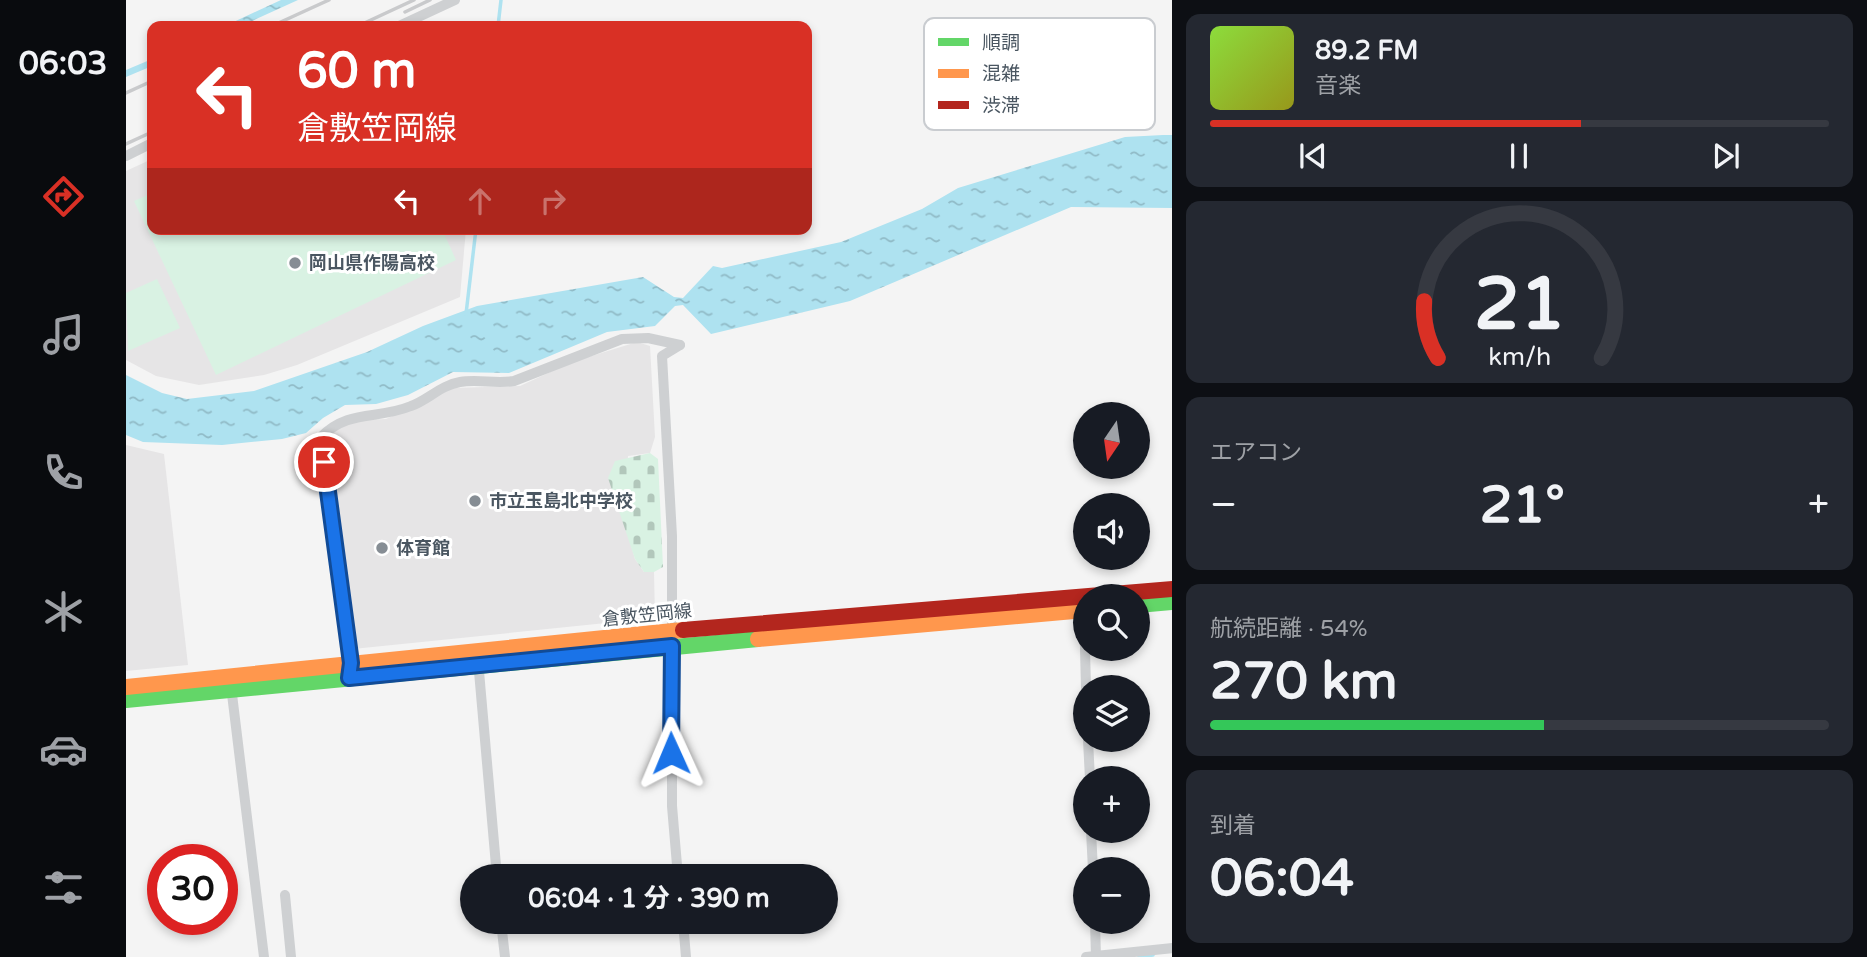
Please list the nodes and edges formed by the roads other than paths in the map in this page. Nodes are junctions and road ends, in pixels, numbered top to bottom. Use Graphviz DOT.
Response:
graph roads {
  1 [pos="455,0"];
  2 [pos="410,21"];
  3 [pos="147,146"];
  4 [pos="126,156"];
  5 [pos="1172,589"];
  6 [pos="1172,602"];
  7 [pos="1150,604"];
  8 [pos="1073,611"];
  9 [pos="672,639"];
  10 [pos="478,658"];
  11 [pos="350,671"];
  12 [pos="230,683"];
  13 [pos="126,687"];
  14 [pos="126,700"];
  15 [pos="496,864"];
  16 [pos="677,864"];
  17 [pos="285,895"];
  18 [pos="502,934"];
  19 [pos="684,934"];
  20 [pos="1094,934"];
  21 [pos="1172,948"];
  22 [pos="264,957"];
  23 [pos="291,957"];
  24 [pos="505,957"];
  25 [pos="686,957"];
  26 [pos="1093,957"];
  1 -- 2 [label="street"];
  3 -- 4 [label="street"];
  5 -- 9 [label="main road, 倉敷笠岡線"];
  6 -- 7 [label="main road"];
  8 -- 9 [label="main road, 倉敷笠岡線"];
  9 -- 10 [label="main road, 倉敷笠岡線"];
  9 -- 11 [label="street"];
  9 -- 16 [label="street"];
  10 -- 11 [label="main road, 倉敷笠岡線"];
  10 -- 15 [label="street"];
  11 -- 12 [label="main road, 倉敷笠岡線"];
  12 -- 13 [label="main road, 倉敷笠岡線"];
  12 -- 14 [label="main road, 倉敷笠岡線"];
  12 -- 22 [label="street"];
  17 -- 23 [label="street"];
  18 -- 24 [label="street"];
  19 -- 25 [label="street"];
  20 -- 26 [label="street"];
  21 -- 26 [label="street"];
}
